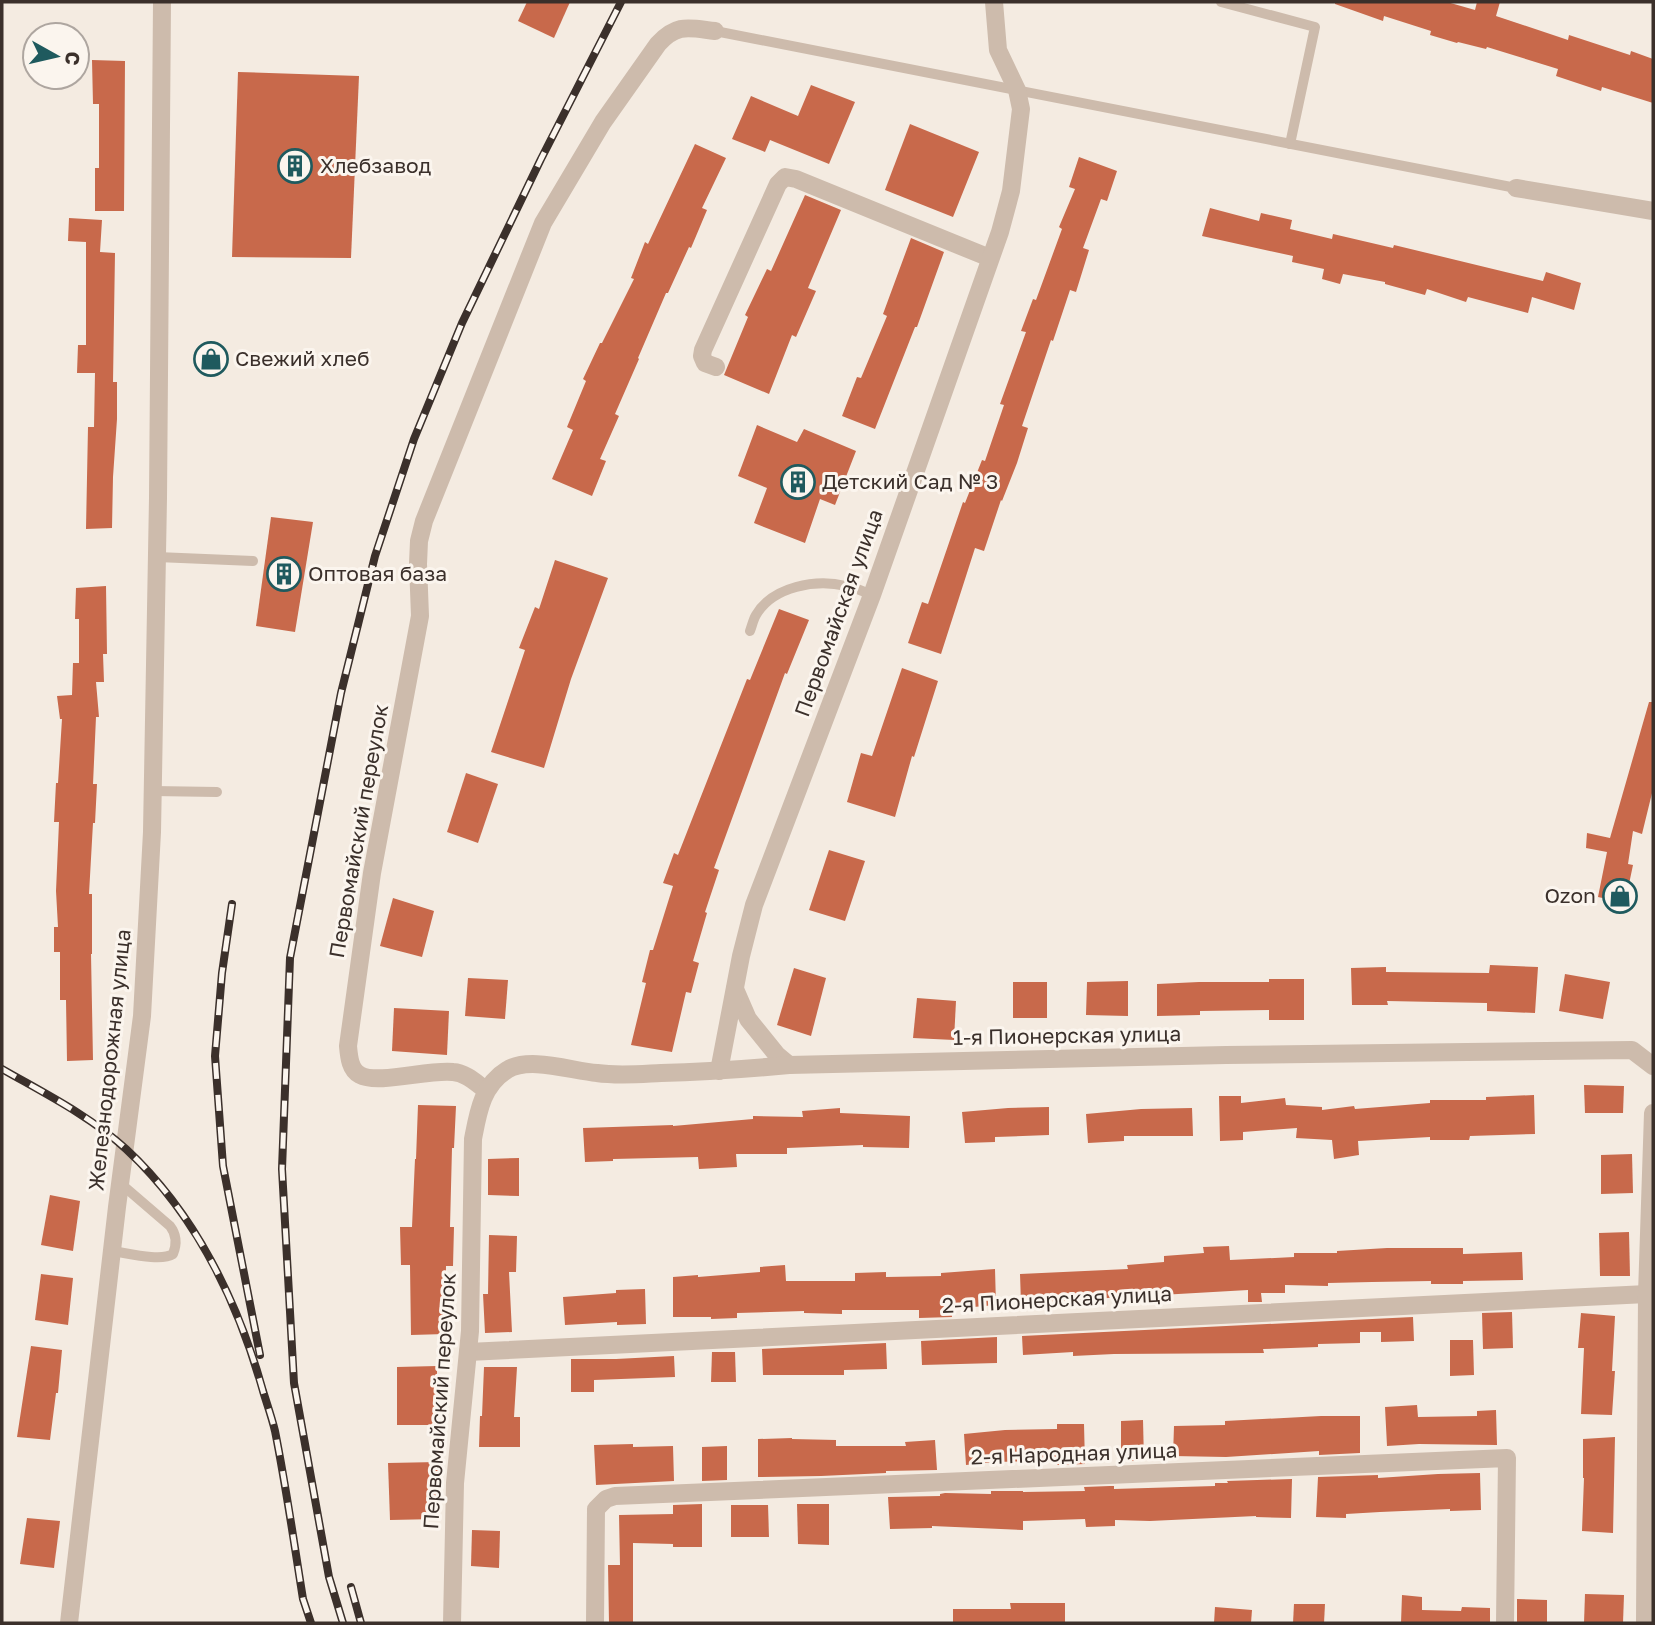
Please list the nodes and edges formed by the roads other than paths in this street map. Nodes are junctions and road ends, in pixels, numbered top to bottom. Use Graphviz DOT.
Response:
graph roads {
  1 [pos="162,2"];
  2 [pos="994,2"];
  3 [pos="1220,2"];
  4 [pos="715,31"];
  5 [pos="1017,90"];
  6 [pos="1290,144"];
  7 [pos="1516,188"];
  8 [pos="1653,211"];
  9 [pos="990,258"];
  10 [pos="716,367"];
  11 [pos="157,557"];
  12 [pos="253,561"];
  13 [pos="872,595"];
  14 [pos="750,631"];
  15 [pos="153,791"];
  16 [pos="217,792"];
  17 [pos="735,989"];
  18 [pos="789,1065"];
  19 [pos="1653,1066"];
  20 [pos="719,1072"];
  21 [pos="486,1090"];
  22 [pos="1653,1113"];
  23 [pos="120,1182"];
  24 [pos="112,1251"];
  25 [pos="1647,1294"];
  26 [pos="468,1352"];
  27 [pos="68,1623"];
  28 [pos="452,1623"];
  29 [pos="595,1623"];
  30 [pos="1505,1623"];
  31 [pos="1645,1623"];
  1 -- 11 [label="street, Железнодорожная улица"];
  2 -- 5 [label="street"];
  3 -- 6 [label="lane"];
  4 -- 5 [label="lane"];
  4 -- 21 [label="street, Первомайский переулок"];
  5 -- 6 [label="lane"];
  5 -- 9 [label="street, Первомайская улица"];
  6 -- 7 [label="lane"];
  7 -- 8 [label="street"];
  9 -- 10 [label="street"];
  9 -- 13 [label="street, Первомайская улица"];
  11 -- 12 [label="lane"];
  11 -- 15 [label="street, Железнодорожная улица"];
  13 -- 14 [label="lane"];
  13 -- 17 [label="street, Первомайская улица"];
  15 -- 16 [label="lane"];
  15 -- 23 [label="street, Железнодорожная улица"];
  17 -- 18 [label="street"];
  17 -- 20 [label="street, Первомайская улица"];
  18 -- 19 [label="street, 1-я Пионерская улица"];
  18 -- 20 [label="street, 1-я Пионерская улица"];
  20 -- 21 [label="street, 1-я Пионерская улица"];
  21 -- 26 [label="street, Первомайский переулок"];
  22 -- 25 [label="street"];
  23 -- 24 [label="street, Железнодорожная улица"];
  23 -- 24 [label="lane"];
  24 -- 27 [label="street, Железнодорожная улица"];
  25 -- 26 [label="street, 2-я Пионерская улица"];
  25 -- 31 [label="street"];
  26 -- 28 [label="street, Первомайский переулок"];
  29 -- 30 [label="street, 2-я Народная улица"];
}
